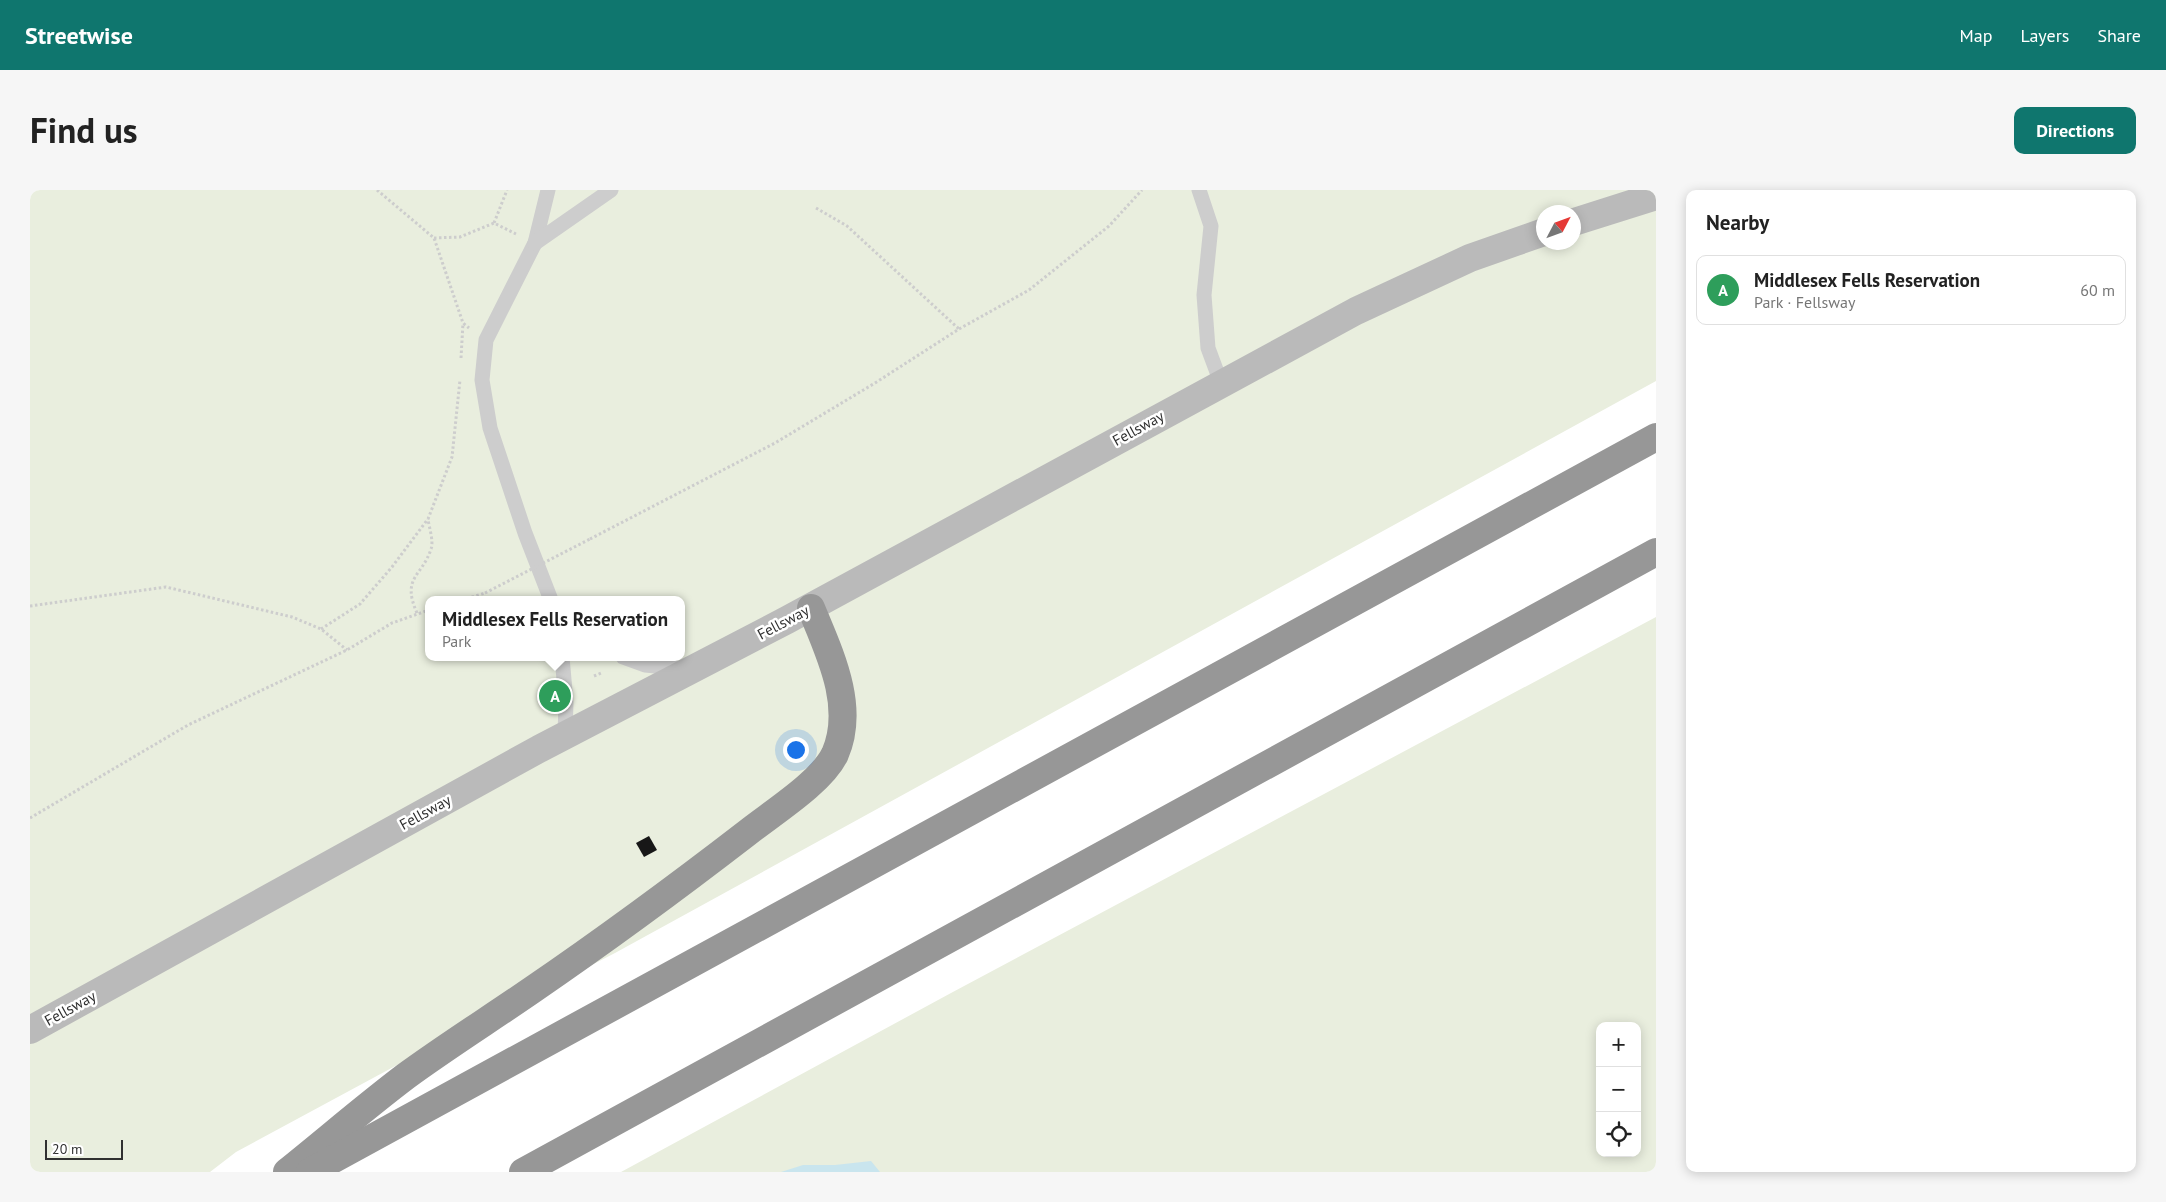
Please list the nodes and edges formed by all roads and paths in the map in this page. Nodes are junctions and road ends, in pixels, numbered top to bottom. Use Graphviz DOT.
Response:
graph roads {
  1 [pos="377,190"];
  2 [pos="507,190"];
  3 [pos="548,190"];
  4 [pos="611,190"];
  5 [pos="1142,190"];
  6 [pos="1199,190"];
  7 [pos="1656,196"];
  8 [pos="816,208"];
  9 [pos="1581,220"];
  10 [pos="1536,235"];
  11 [pos="434,238"];
  12 [pos="535,243"];
  13 [pos="959,329"];
  14 [pos="461,363"];
  15 [pos="460,372"];
  16 [pos="1221,383"];
  17 [pos="1656,437"];
  18 [pos="428,518"];
  19 [pos="1656,552"];
  20 [pos="475,596"];
  21 [pos="549,596"];
  22 [pos="30,606"];
  23 [pos="810,608"];
  24 [pos="425,611"];
  25 [pos="417,614"];
  26 [pos="321,629"];
  27 [pos="347,650"];
  28 [pos="562,661"];
  29 [pos="634,661"];
  30 [pos="694,669"];
  31 [pos="602,672"];
  32 [pos="594,676"];
  33 [pos="565,736"];
  34 [pos="30,818"];
  35 [pos="30,1030"];
  36 [pos="287,1172"];
  37 [pos="310,1172"];
  38 [pos="523,1172"];
  1 -- 11 [label="path"];
  2 -- 11 [label="path"];
  3 -- 12 [label="lane"];
  4 -- 12 [label="lane"];
  5 -- 13 [label="path"];
  6 -- 16 [label="lane"];
  7 -- 9 [label="main road"];
  8 -- 13 [label="path"];
  10 -- 16 [label="main road, Fellsway"];
  11 -- 14 [label="path"];
  12 -- 21 [label="lane"];
  13 -- 20 [label="path, bridge"];
  15 -- 18 [label="path"];
  16 -- 23 [label="main road, Fellsway"];
  17 -- 37 [label="highway"];
  18 -- 25 [label="path"];
  18 -- 26 [label="path"];
  19 -- 38 [label="highway"];
  22 -- 26 [label="path"];
  23 -- 30 [label="main road, Fellsway"];
  23 -- 36 [label="highway"];
  24 -- 25 [label="path"];
  25 -- 27 [label="path"];
  26 -- 27 [label="path"];
  27 -- 34 [label="path"];
  28 -- 33 [label="lane"];
  29 -- 30 [label="lane"];
  30 -- 33 [label="main road, Fellsway"];
  31 -- 32 [label="path"];
  33 -- 35 [label="main road, Fellsway"];
}
